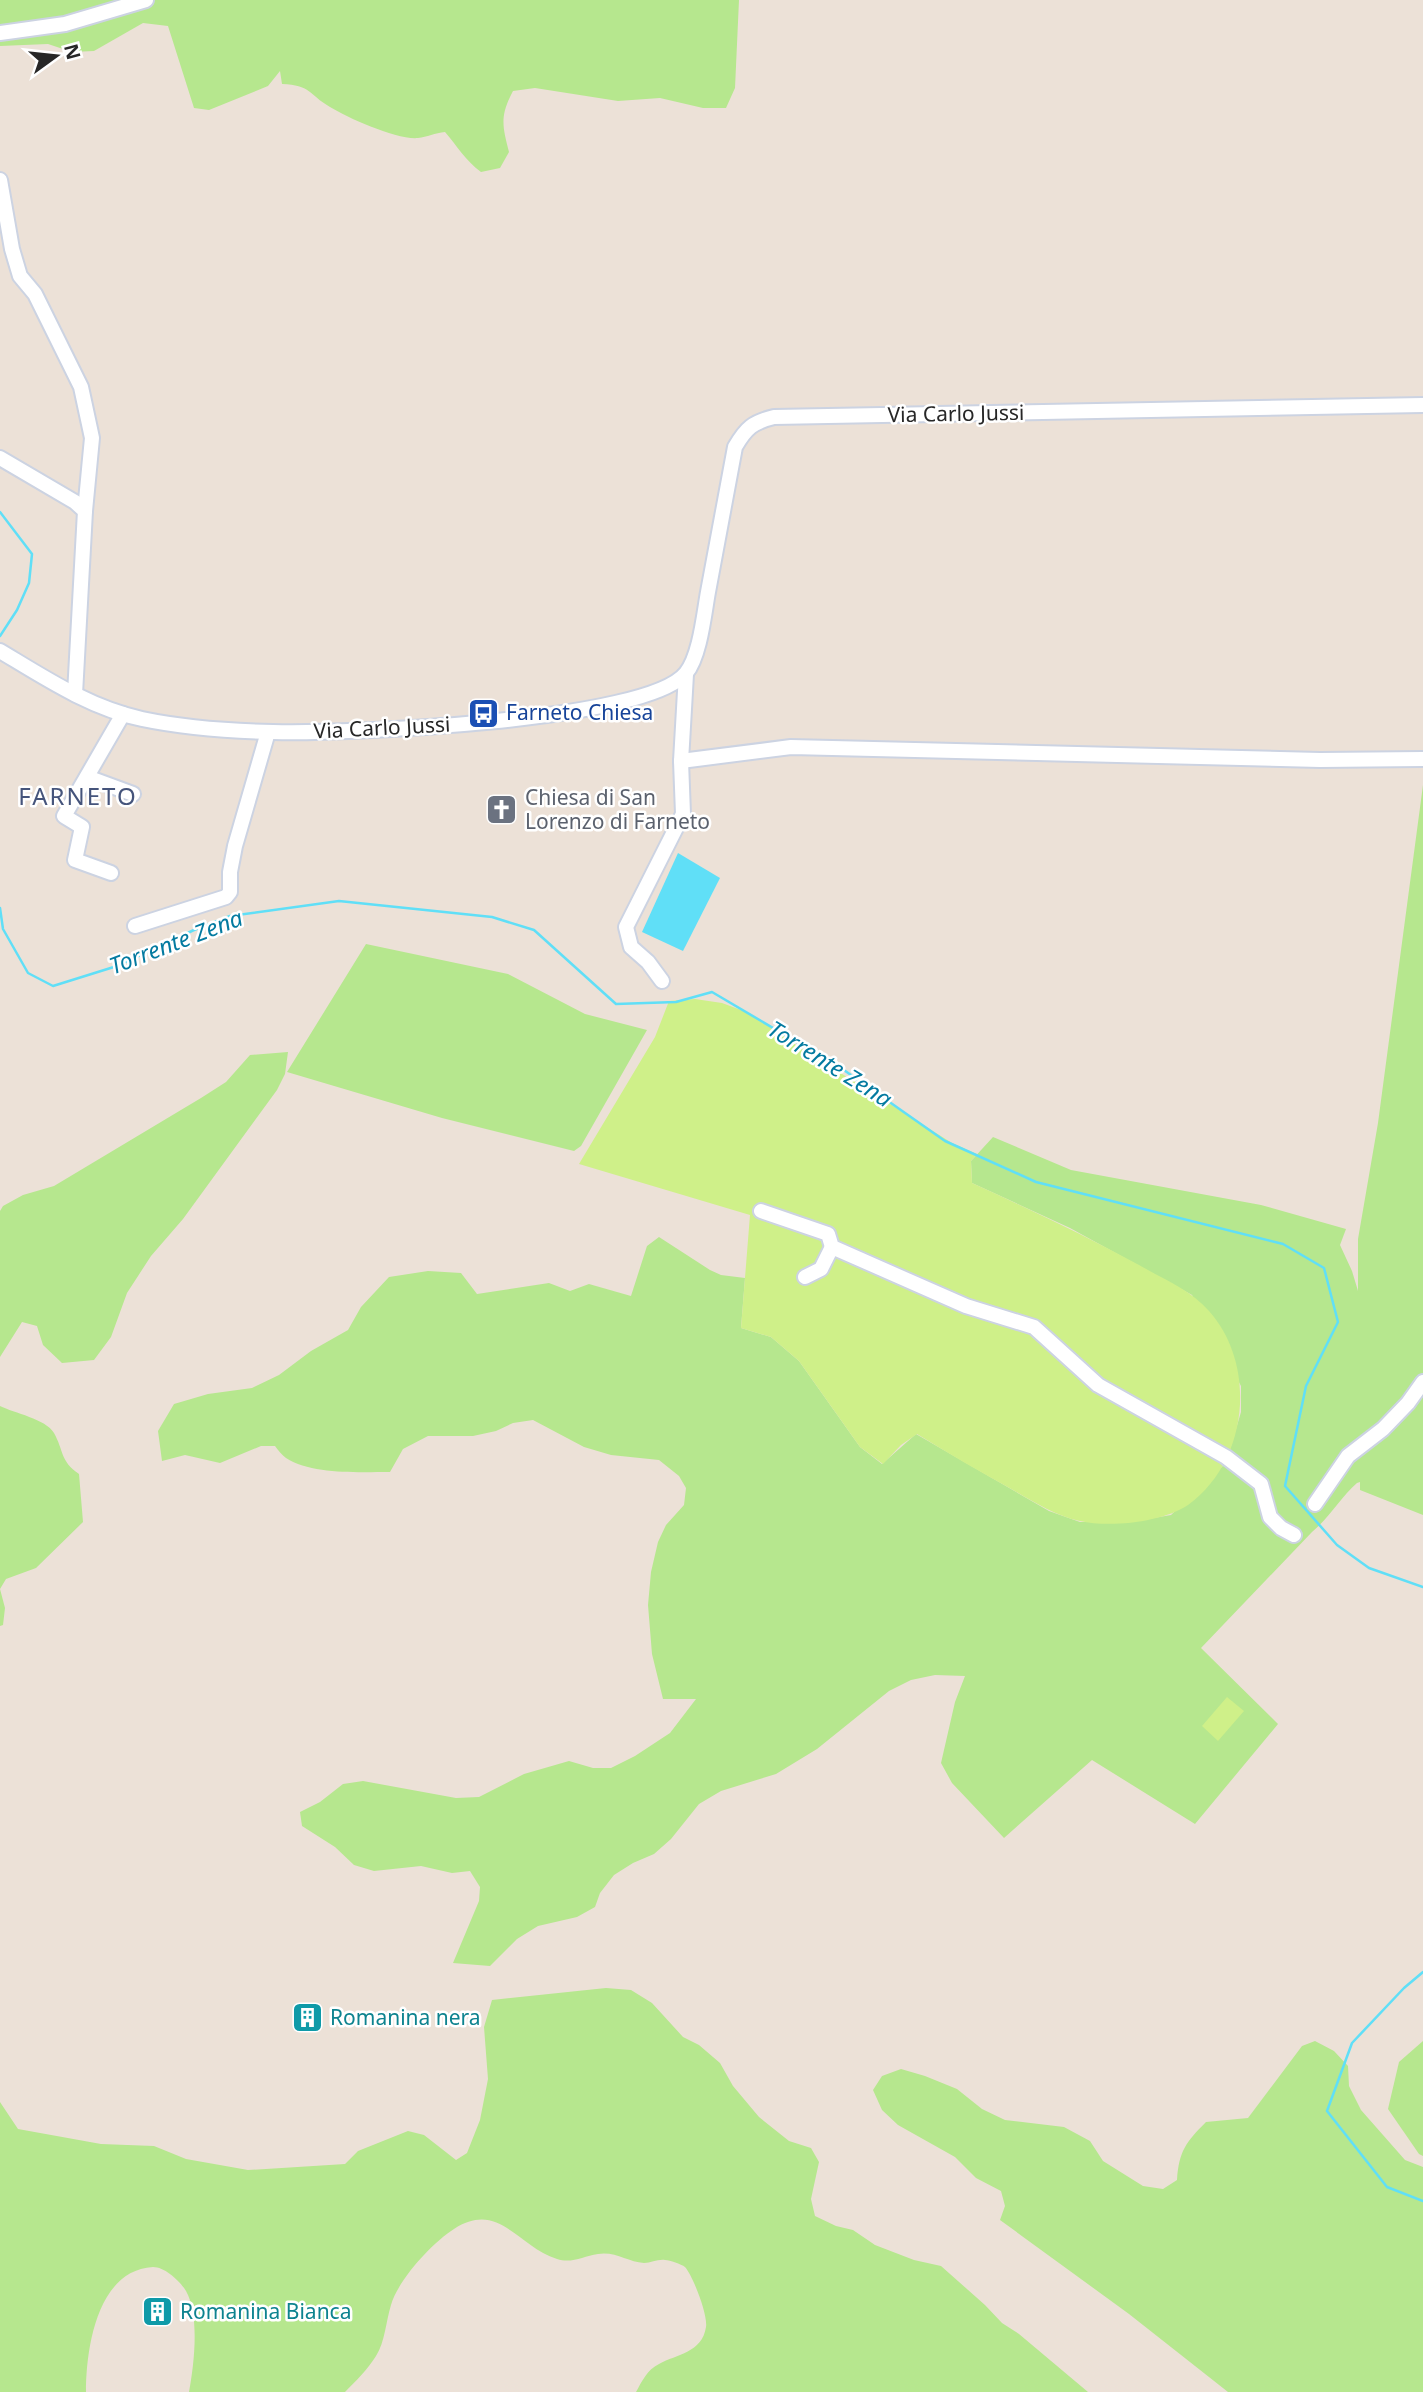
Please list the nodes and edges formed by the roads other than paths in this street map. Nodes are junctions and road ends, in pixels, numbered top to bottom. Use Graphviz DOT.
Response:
graph roads {
  1 [pos="146,0"];
  2 [pos="0,33"];
  3 [pos="0,180"];
  4 [pos="1423,405"];
  5 [pos="0,458"];
  6 [pos="85,511"];
  7 [pos="0,651"];
  8 [pos="686,674"];
  9 [pos="75,694"];
  10 [pos="123,714"];
  11 [pos="268,732"];
  12 [pos="1423,759"];
  13 [pos="681,761"];
  14 [pos="87,777"];
  15 [pos="133,794"];
  16 [pos="111,873"];
  17 [pos="135,926"];
  18 [pos="662,981"];
  19 [pos="761,1211"];
  20 [pos="832,1247"];
  21 [pos="805,1277"];
  22 [pos="1423,1382"];
  23 [pos="1315,1504"];
  24 [pos="1294,1535"];
  1 -- 2 [label="street"];
  3 -- 6 [label="street"];
  4 -- 8 [label="street, Via Carlo Jussi"];
  5 -- 6 [label="street"];
  6 -- 9 [label="street"];
  7 -- 9 [label="street, Via Carlo Jussi"];
  8 -- 11 [label="street, Via Carlo Jussi"];
  8 -- 13 [label="street, Via Carlo Jussi"];
  9 -- 10 [label="street, Via Carlo Jussi"];
  10 -- 11 [label="street, Via Carlo Jussi"];
  10 -- 14 [label="street"];
  11 -- 17 [label="street"];
  12 -- 13 [label="street"];
  13 -- 18 [label="street, Via Carlo Jussi"];
  14 -- 15 [label="street"];
  14 -- 16 [label="street"];
  19 -- 20 [label="street"];
  20 -- 21 [label="street"];
  20 -- 24 [label="street"];
  22 -- 23 [label="street"];
}
